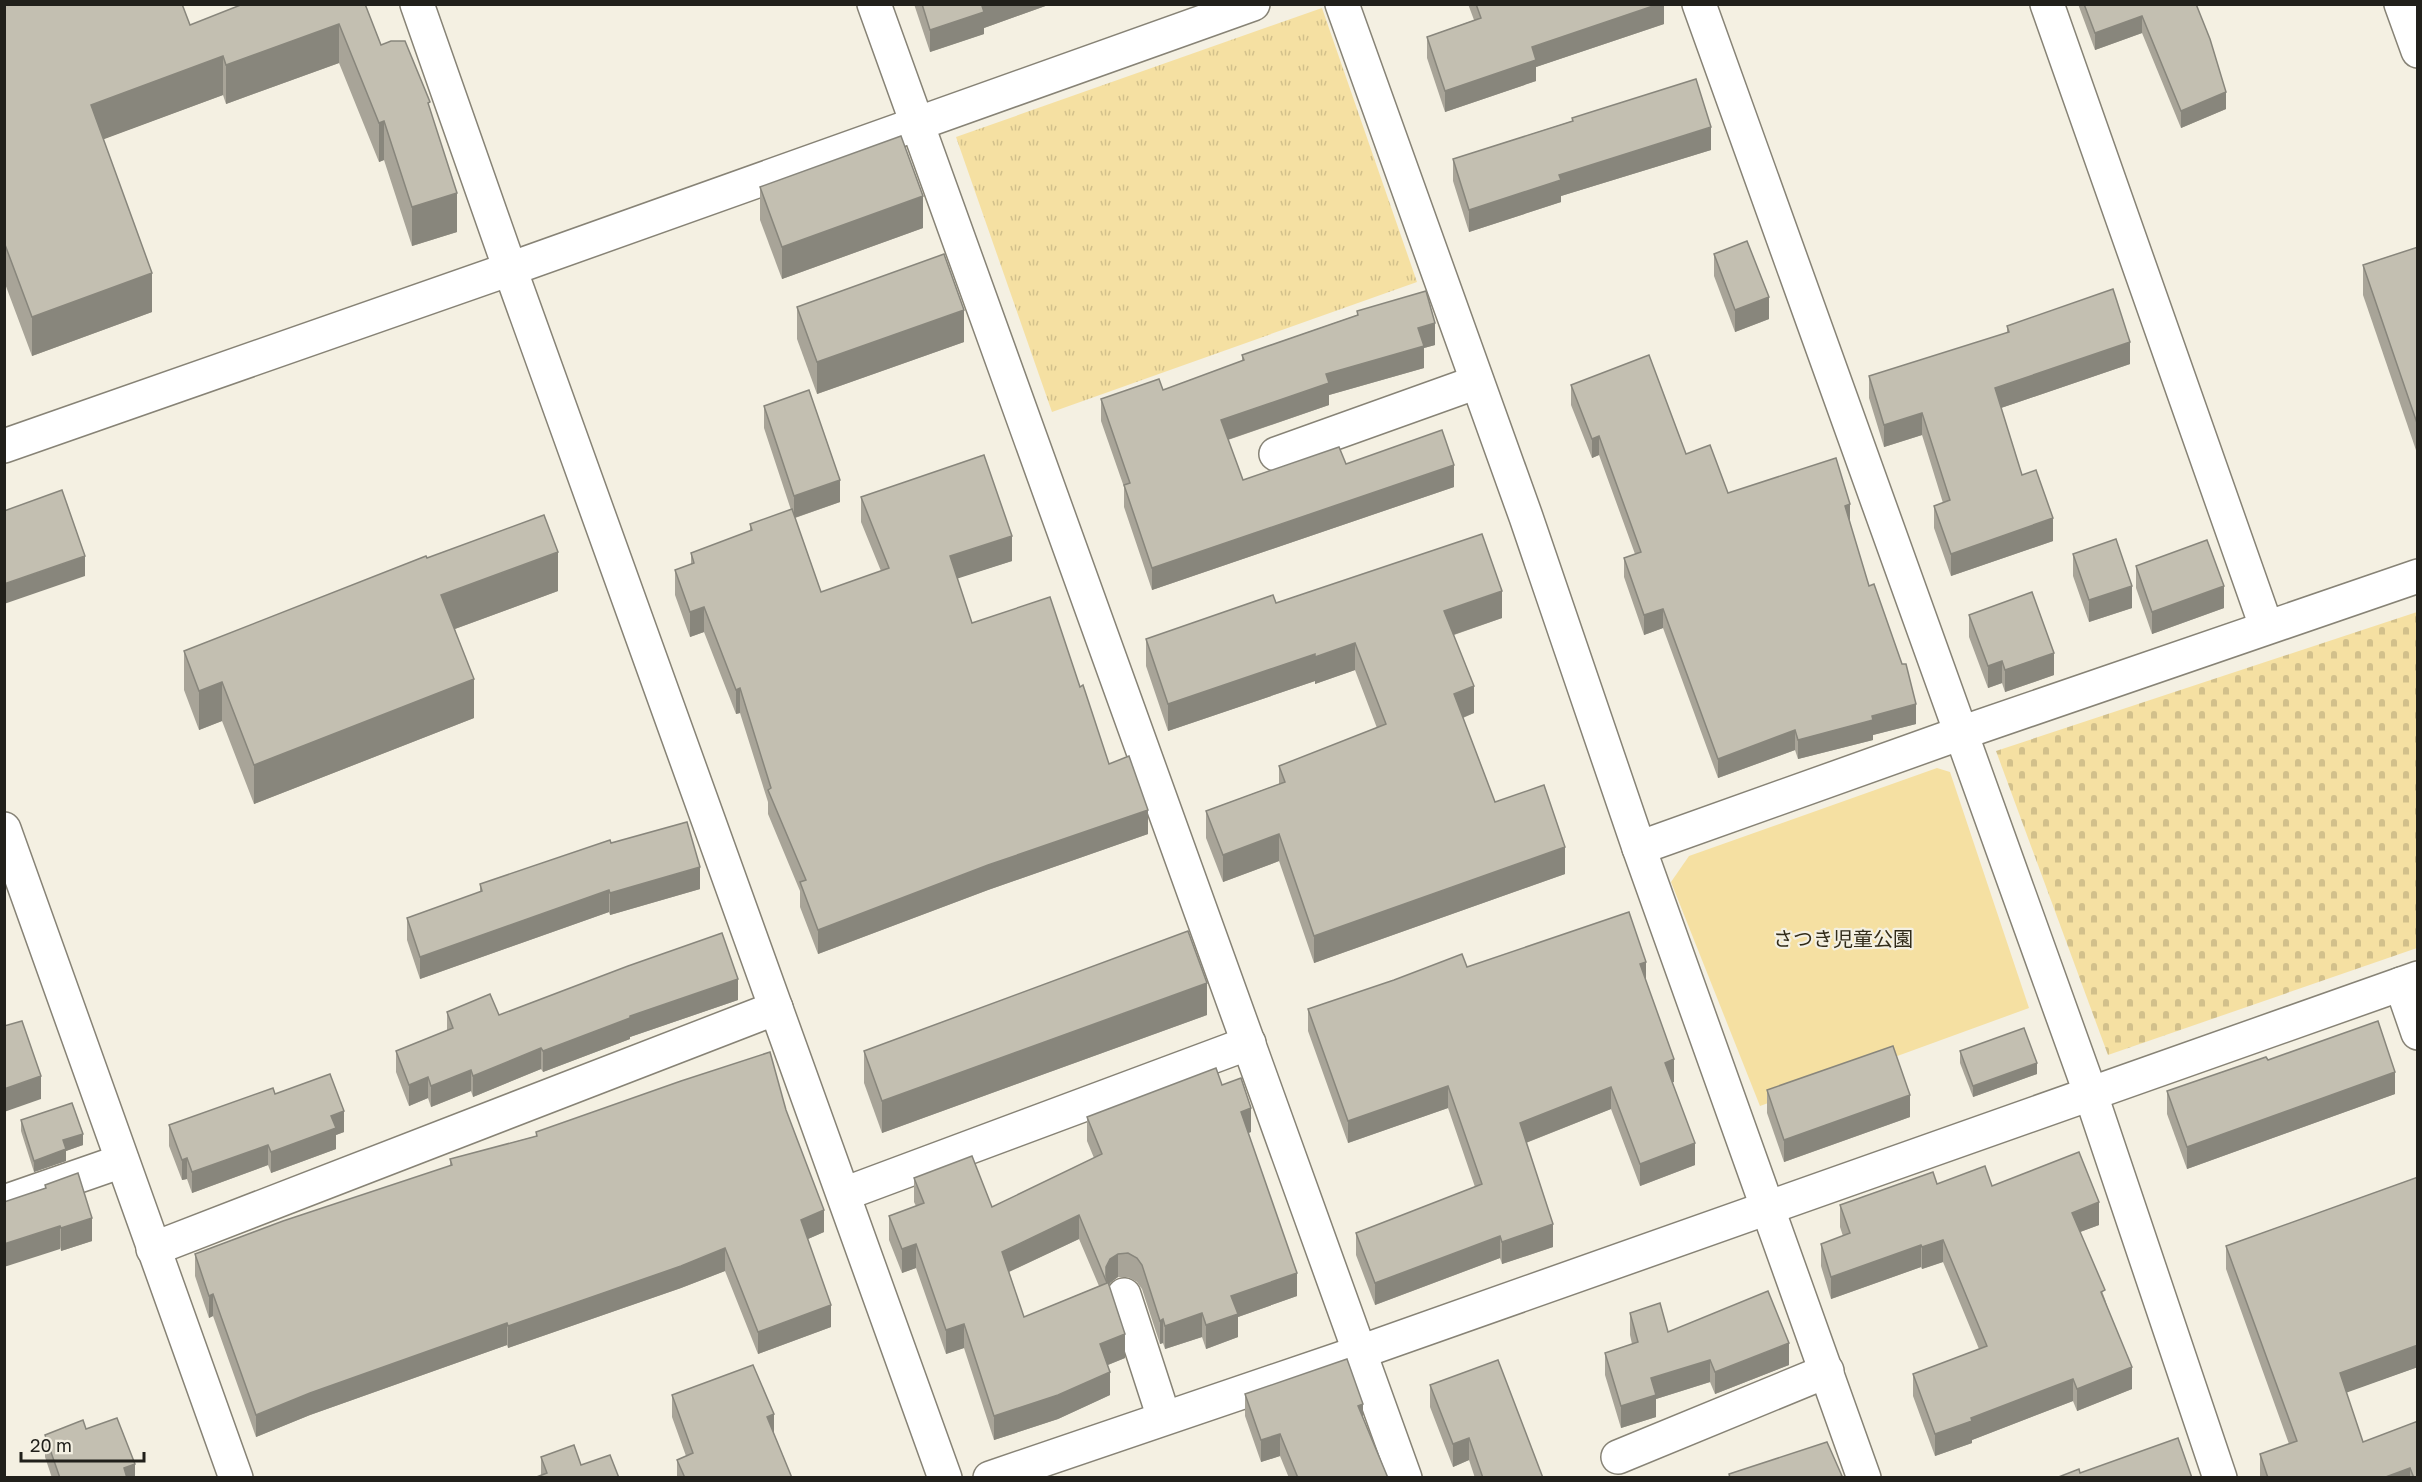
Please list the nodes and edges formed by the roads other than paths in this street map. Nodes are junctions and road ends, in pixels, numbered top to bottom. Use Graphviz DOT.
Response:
graph roads {
  1 [pos="417,4"];
  2 [pos="874,4"];
  3 [pos="1252,4"];
  4 [pos="1342,4"];
  5 [pos="1699,4"];
  6 [pos="2047,4"];
  7 [pos="2401,4"];
  8 [pos="2418,51"];
  9 [pos="916,123"];
  10 [pos="510,269"];
  11 [pos="1477,382"];
  12 [pos="4,446"];
  13 [pos="1276,454"];
  14 [pos="2418,576"];
  15 [pos="2266,626"];
  16 [pos="1961,733"];
  17 [pos="4,829"];
  18 [pos="1639,848"];
  19 [pos="2409,981"];
  20 [pos="777,1008"];
  21 [pos="2418,1033"];
  22 [pos="1249,1043"];
  23 [pos="2090,1092"];
  24 [pos="122,1161"];
  25 [pos="844,1194"];
  26 [pos="4,1202"];
  27 [pos="1769,1208"];
  28 [pos="153,1249"];
  29 [pos="1124,1295"];
  30 [pos="1360,1352"];
  31 [pos="1827,1371"];
  32 [pos="1164,1418"];
  33 [pos="1618,1457"];
  34 [pos="236,1478"];
  35 [pos="945,1478"];
  36 [pos="990,1478"];
  37 [pos="1405,1478"];
  38 [pos="1864,1478"];
  39 [pos="2220,1478"];
  1 -- 10 [label="street"];
  2 -- 9 [label="street"];
  3 -- 9 [label="street"];
  4 -- 11 [label="street"];
  5 -- 16 [label="street"];
  6 -- 15 [label="street"];
  7 -- 8 [label="street"];
  9 -- 10 [label="street"];
  9 -- 22 [label="street"];
  10 -- 12 [label="street"];
  10 -- 20 [label="street"];
  11 -- 13 [label="street"];
  11 -- 18 [label="street"];
  14 -- 15 [label="street"];
  15 -- 16 [label="street"];
  16 -- 18 [label="street"];
  16 -- 23 [label="street"];
  17 -- 24 [label="street"];
  18 -- 27 [label="street"];
  19 -- 21 [label="street"];
  19 -- 23 [label="street"];
  20 -- 25 [label="street"];
  20 -- 28 [label="street"];
  22 -- 25 [label="street"];
  22 -- 30 [label="street"];
  23 -- 27 [label="street"];
  23 -- 39 [label="street"];
  24 -- 26 [label="street"];
  24 -- 28 [label="street"];
  25 -- 35 [label="street"];
  27 -- 30 [label="street"];
  27 -- 31 [label="street"];
  28 -- 34 [label="street"];
  29 -- 32 [label="street"];
  30 -- 32 [label="street"];
  30 -- 37 [label="street"];
  31 -- 33 [label="street"];
  31 -- 38 [label="street"];
  32 -- 36 [label="street"];
}
